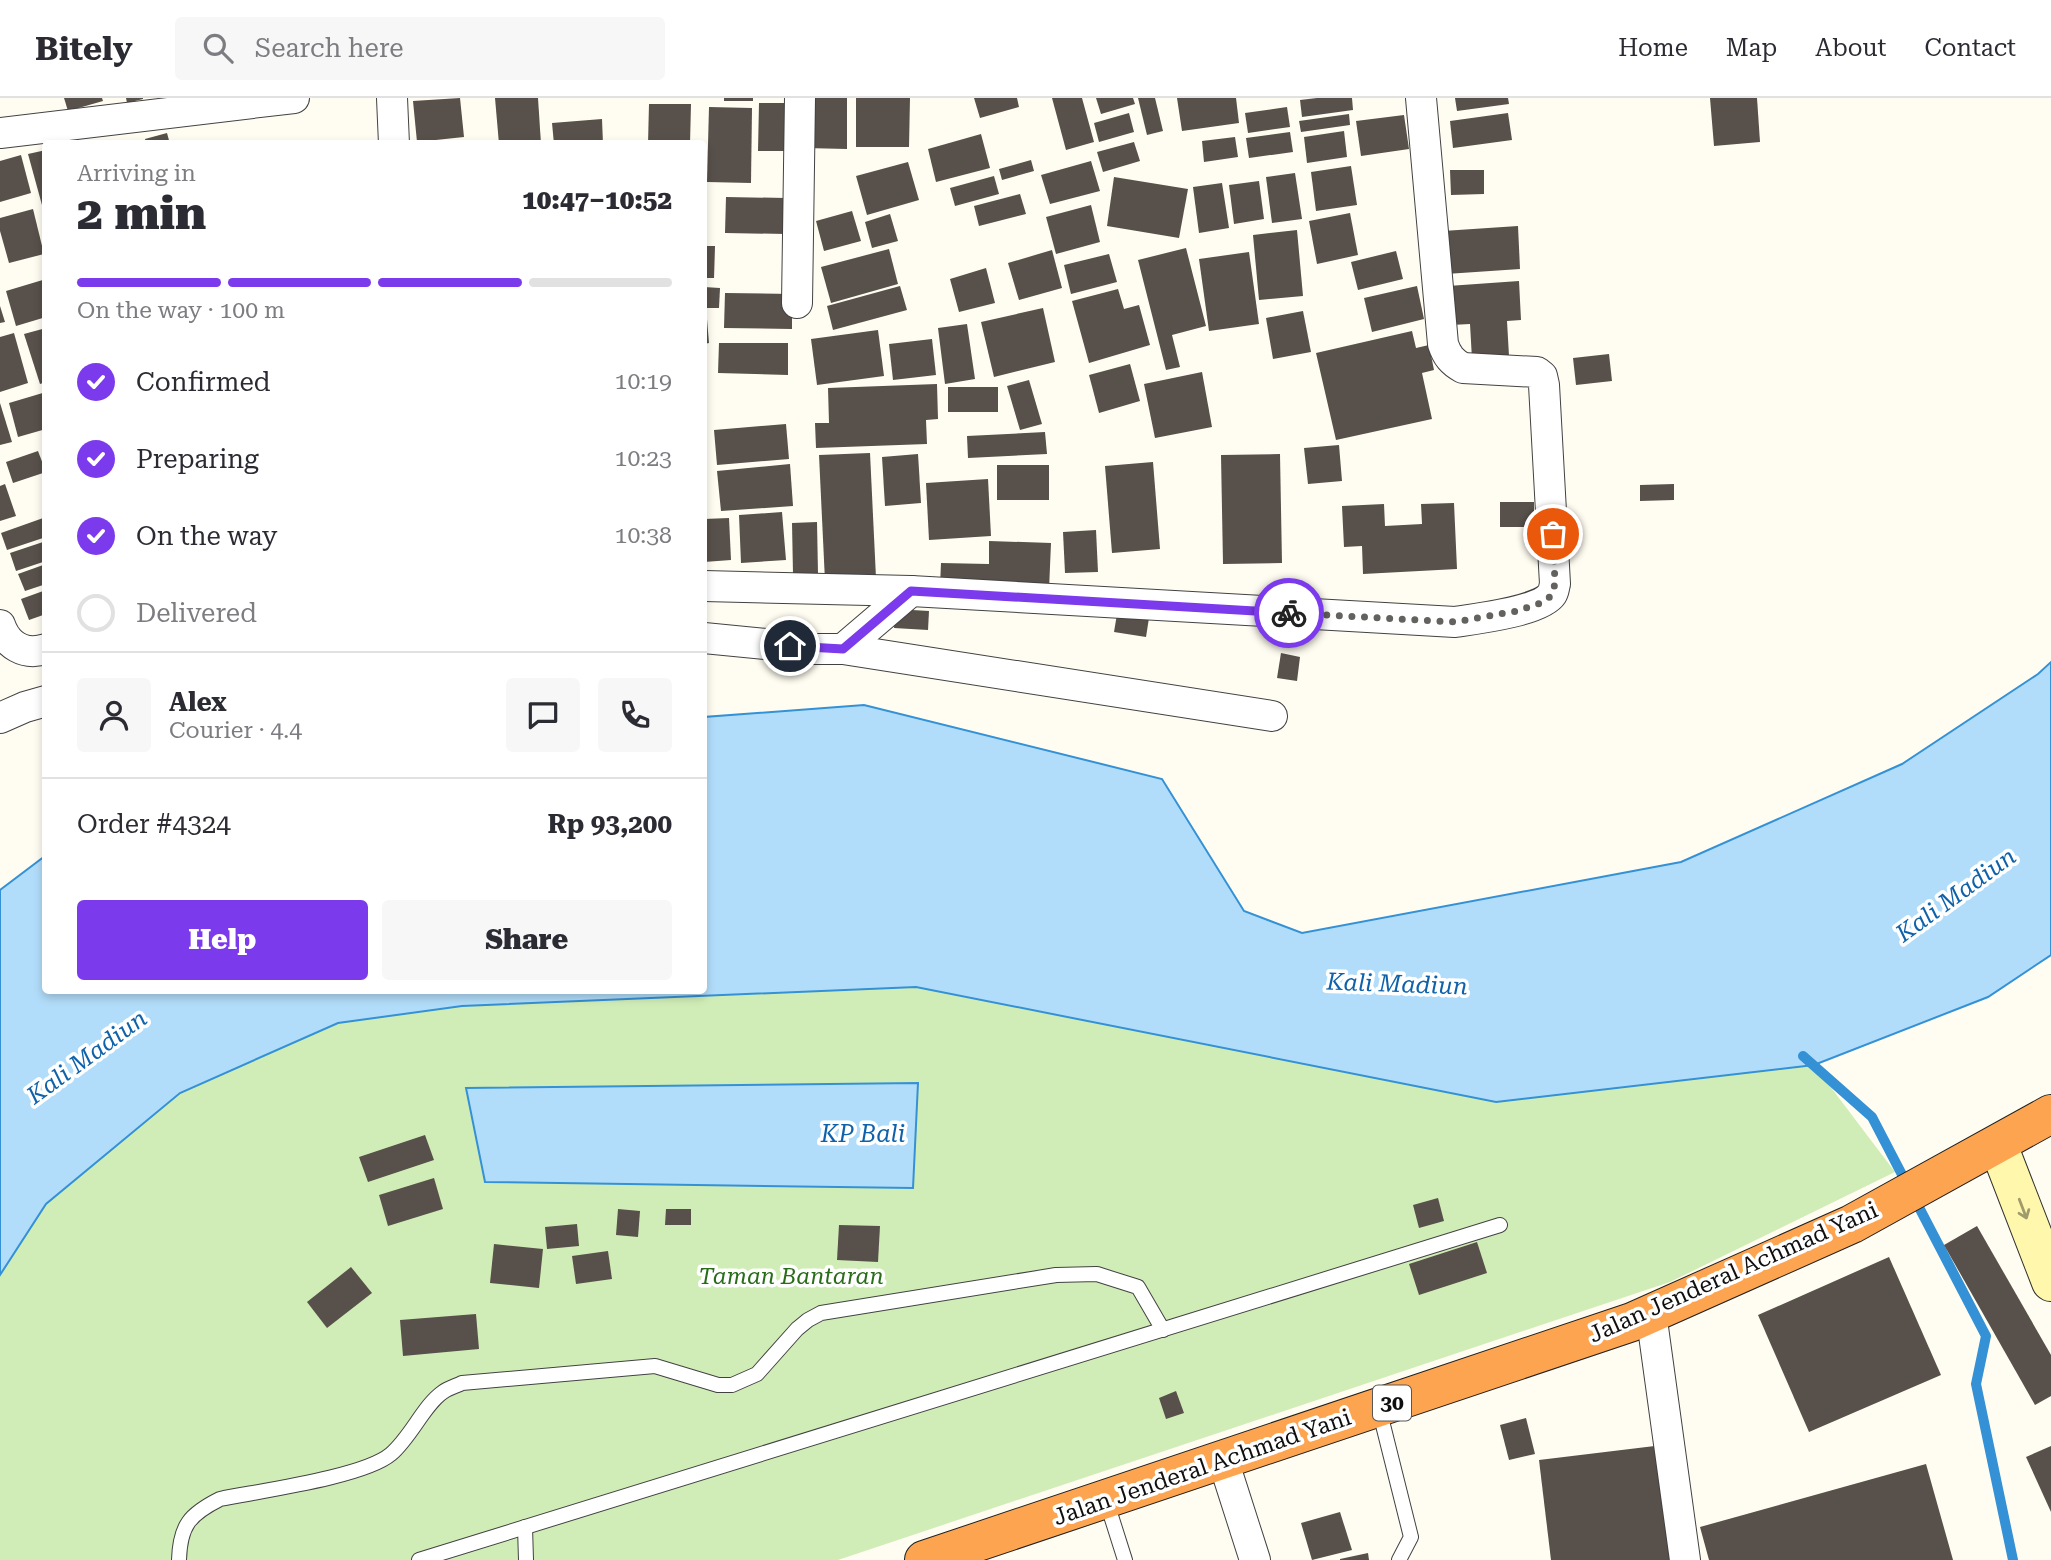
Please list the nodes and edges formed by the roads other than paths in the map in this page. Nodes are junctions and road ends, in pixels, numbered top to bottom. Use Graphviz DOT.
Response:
graph roads {
  1 [pos="283,98"];
  2 [pos="392,98"];
  3 [pos="800,98"];
  4 [pos="1422,98"];
  5 [pos="0,133"];
  6 [pos="394,140"];
  7 [pos="797,303"];
  8 [pos="707,586"];
  9 [pos="911,591"];
  10 [pos="2,632"];
  11 [pos="707,638"];
  12 [pos="843,649"];
  13 [pos="42,650"];
  14 [pos="42,702"];
  15 [pos="1272,716"];
  16 [pos="0,718"];
  17 [pos="2051,1114"];
  18 [pos="1982,1153"];
  19 [pos="1500,1225"];
  20 [pos="2051,1282"];
  21 [pos="1651,1313"];
  22 [pos="1163,1330"];
  23 [pos="1378,1408"];
  24 [pos="1223,1460"];
  25 [pos="1106,1499"];
  26 [pos="526,1527"];
  27 [pos="982,1551"];
  28 [pos="180,1560"];
  29 [pos="419,1560"];
  30 [pos="526,1560"];
  31 [pos="924,1560"];
  32 [pos="1125,1560"];
  33 [pos="1255,1560"];
  34 [pos="1399,1560"];
  35 [pos="1685,1560"];
  1 -- 5 [label="street"];
  2 -- 6 [label="street"];
  3 -- 7 [label="street"];
  4 -- 9 [label="street"];
  8 -- 9 [label="street"];
  9 -- 12 [label="street"];
  10 -- 13 [label="street"];
  11 -- 12 [label="street"];
  12 -- 15 [label="street"];
  14 -- 16 [label="street"];
  17 -- 18 [label="highway, Jalan Jenderal Achmad Yani / 30"];
  18 -- 20 [label="street, one-way"];
  18 -- 21 [label="highway, Jalan Jenderal Achmad Yani / 30"];
  19 -- 22 [label="lane"];
  21 -- 23 [label="highway, Jalan Jenderal Achmad Yani / 30"];
  21 -- 35 [label="street"];
  22 -- 26 [label="lane"];
  22 -- 28 [label="lane"];
  23 -- 24 [label="highway, Jalan Jenderal Achmad Yani / 30"];
  23 -- 34 [label="lane"];
  24 -- 25 [label="highway, Jalan Jenderal Achmad Yani / 30"];
  24 -- 33 [label="street"];
  25 -- 27 [label="highway, Jalan Jenderal Achmad Yani / 30"];
  25 -- 32 [label="lane"];
  26 -- 29 [label="lane"];
  26 -- 30 [label="lane"];
  27 -- 31 [label="highway, Jalan Jenderal Achmad Yani / 30"];
}
